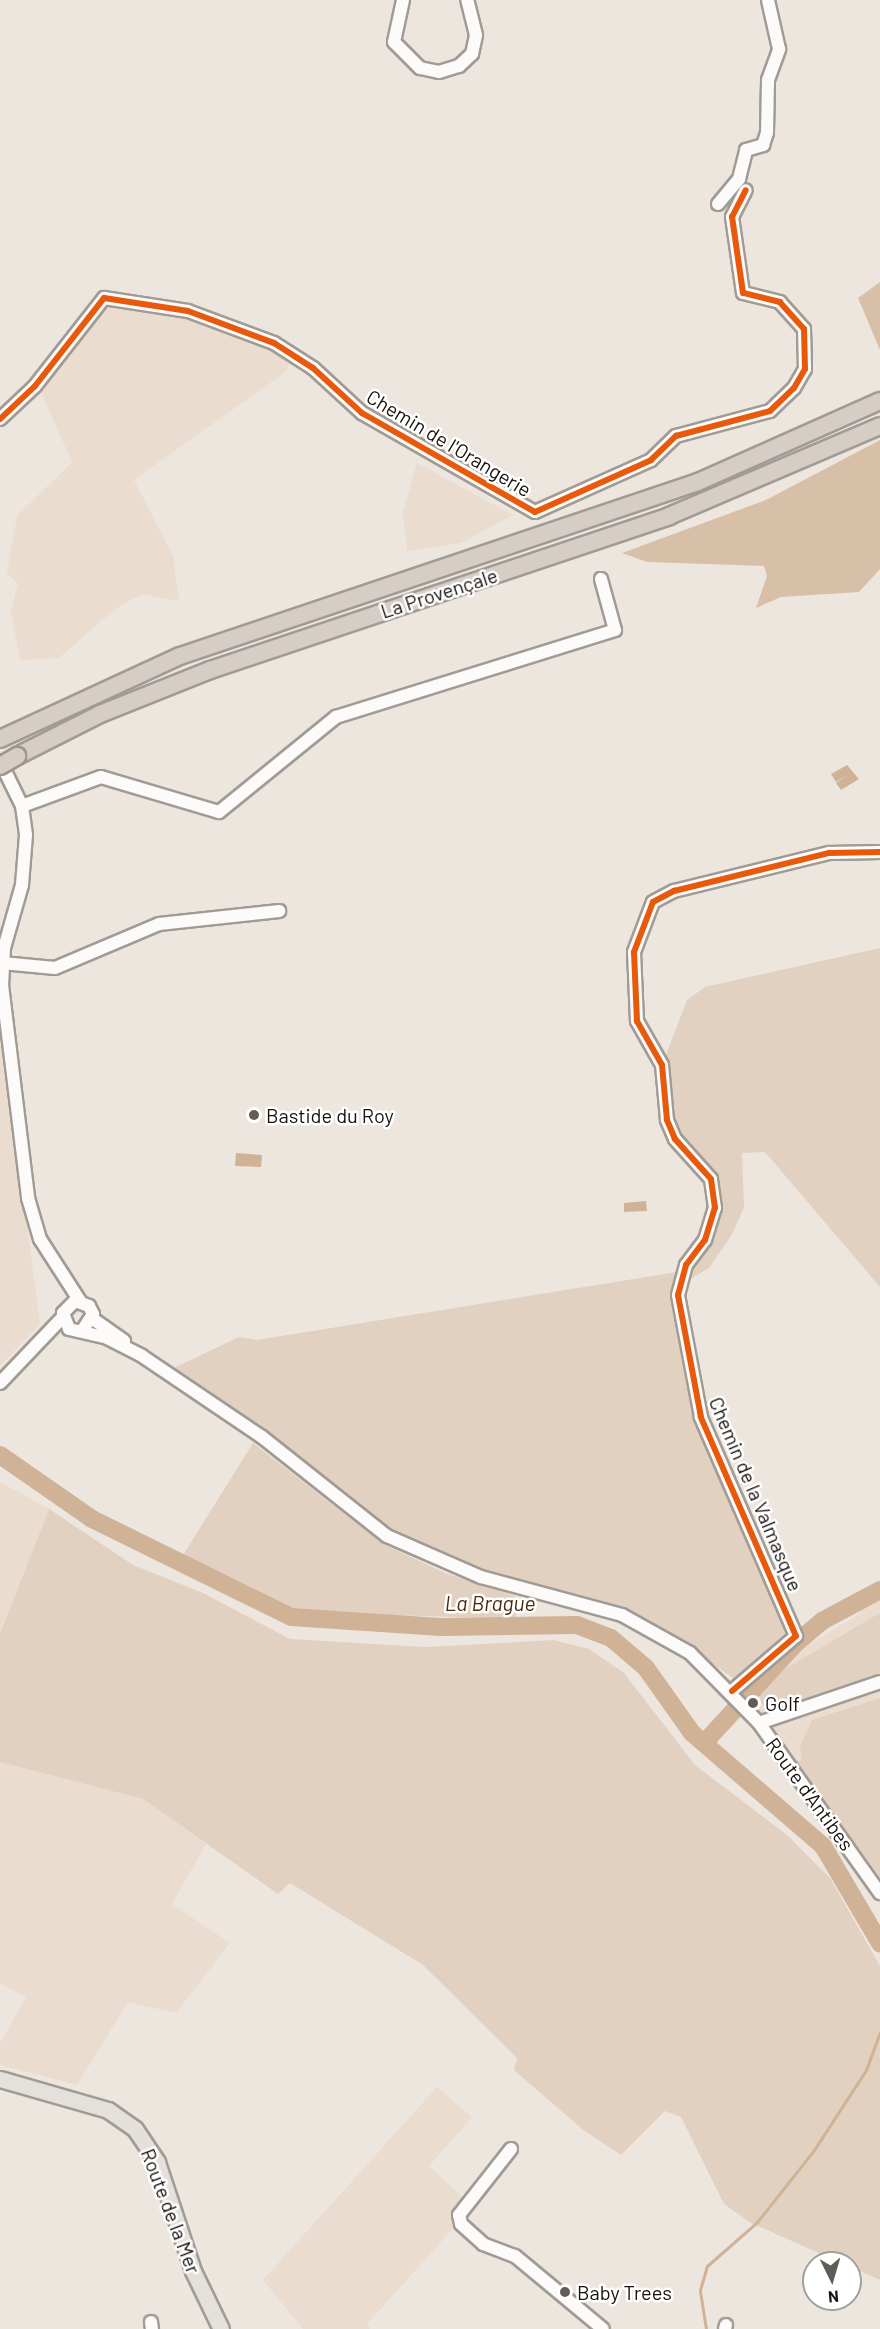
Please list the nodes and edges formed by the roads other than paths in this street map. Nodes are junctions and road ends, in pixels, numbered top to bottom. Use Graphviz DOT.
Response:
graph roads {
  1 [pos="403,0"];
  2 [pos="467,0"];
  3 [pos="768,0"];
  4 [pos="746,190"];
  5 [pos="718,204"];
  6 [pos="880,401"];
  7 [pos="0,419"];
  8 [pos="880,426"];
  9 [pos="601,579"];
  10 [pos="3,738"];
  11 [pos="0,761"];
  12 [pos="0,766"];
  13 [pos="22,806"];
  14 [pos="880,852"];
  15 [pos="279,911"];
  16 [pos="2,963"];
  17 [pos="58,1269"];
  18 [pos="80,1301"];
  19 [pos="67,1305"];
  20 [pos="62,1318"];
  21 [pos="93,1319"];
  22 [pos="77,1331"];
  23 [pos="36,1345"];
  24 [pos="142,1356"];
  25 [pos="0,1383"];
  26 [pos="880,1682"];
  27 [pos="735,1694"];
  28 [pos="759,1723"];
  29 [pos="880,1893"];
  30 [pos="0,2079"];
  31 [pos="511,2149"];
  32 [pos="221,2329"];
  33 [pos="603,2329"];
  1 -- 2 [label="street"];
  3 -- 5 [label="street"];
  4 -- 7 [label="street, Chemin de l'Orangerie"];
  6 -- 10 [label="highway, La Provençale"];
  8 -- 12 [label="highway, La Provençale, bridge"];
  9 -- 13 [label="street"];
  11 -- 13 [label="street"];
  13 -- 16 [label="street"];
  14 -- 27 [label="street, Chemin de la Valmasque"];
  15 -- 16 [label="street"];
  16 -- 17 [label="street"];
  17 -- 18 [label="street"];
  17 -- 19 [label="street"];
  18 -- 19 [label="street"];
  18 -- 21 [label="street"];
  19 -- 20 [label="street"];
  20 -- 22 [label="street"];
  20 -- 23 [label="street"];
  21 -- 22 [label="street"];
  21 -- 24 [label="street"];
  22 -- 23 [label="street"];
  22 -- 24 [label="street"];
  23 -- 25 [label="street"];
  24 -- 27 [label="street, Route d'Antibes"];
  26 -- 28 [label="street"];
  27 -- 28 [label="street, Route d'Antibes"];
  28 -- 29 [label="street, Route d'Antibes"];
  30 -- 32 [label="main road, Route de la Mer"];
  31 -- 33 [label="street"];
}
